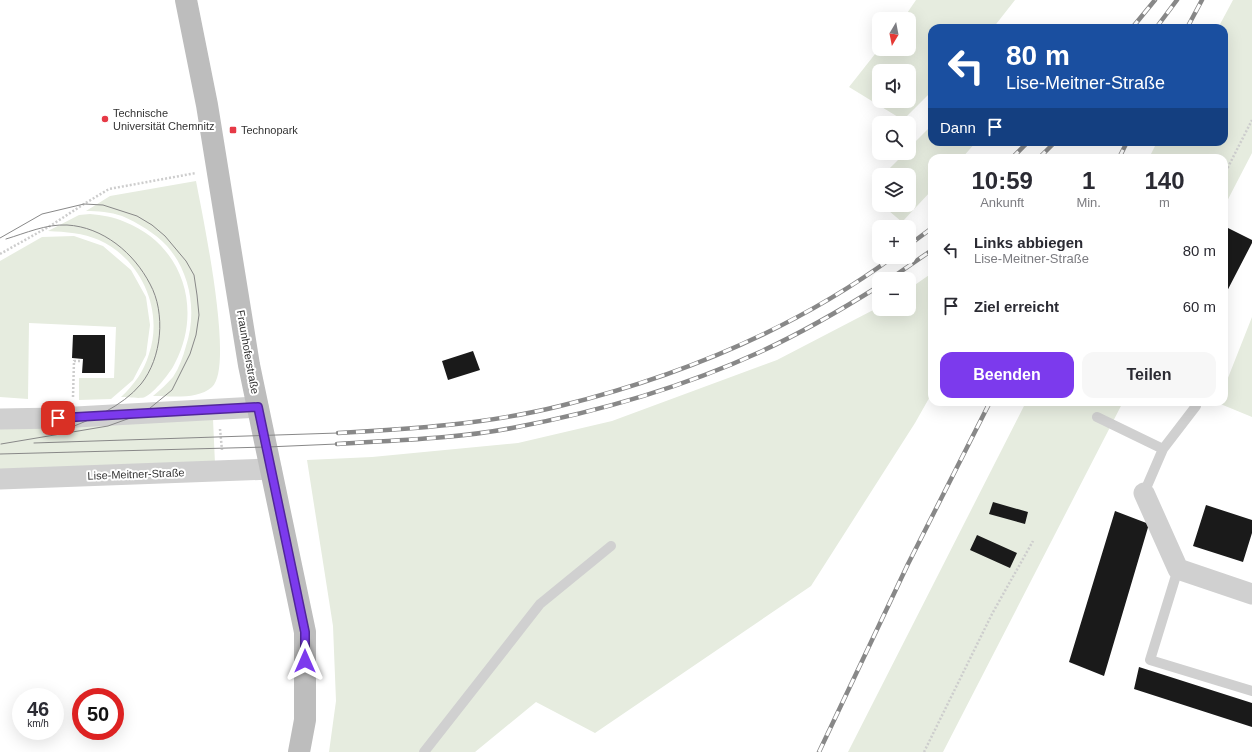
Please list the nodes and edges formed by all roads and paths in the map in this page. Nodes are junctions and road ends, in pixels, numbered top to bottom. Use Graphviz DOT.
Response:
graph roads {
  1 [pos="186,0"];
  2 [pos="1252,120"];
  3 [pos="1228,167"];
  4 [pos="199,172"];
  5 [pos="0,254"];
  6 [pos="82,361"];
  7 [pos="73,404"];
  8 [pos="1196,406"];
  9 [pos="258,407"];
  10 [pos="218,409"];
  11 [pos="1097,417"];
  12 [pos="0,418"];
  13 [pos="1164,449"];
  14 [pos="271,469"];
  15 [pos="223,471"];
  16 [pos="0,479"];
  17 [pos="1144,492"];
  18 [pos="1033,541"];
  19 [pos="611,546"];
  20 [pos="1178,569"];
  21 [pos="1252,594"];
  22 [pos="1252,691"];
  23 [pos="299,752"];
  24 [pos="424,752"];
  25 [pos="924,752"];
  1 -- 9 [label="main road, Fraunhoferstraße"];
  2 -- 3 [label="path"];
  4 -- 5 [label="path"];
  6 -- 7 [label="path"];
  8 -- 13 [label="lane"];
  9 -- 10 [label="street"];
  9 -- 14 [label="main road, Fraunhoferstraße"];
  10 -- 12 [label="street"];
  10 -- 15 [label="path"];
  11 -- 13 [label="lane"];
  13 -- 17 [label="lane"];
  14 -- 15 [label="street, Lise-Meitner-Straße"];
  14 -- 23 [label="main road, Fraunhoferstraße"];
  15 -- 16 [label="street, Lise-Meitner-Straße"];
  17 -- 20 [label="street"];
  18 -- 25 [label="path"];
  19 -- 24 [label="lane"];
  20 -- 21 [label="street"];
  20 -- 22 [label="lane"];
}
